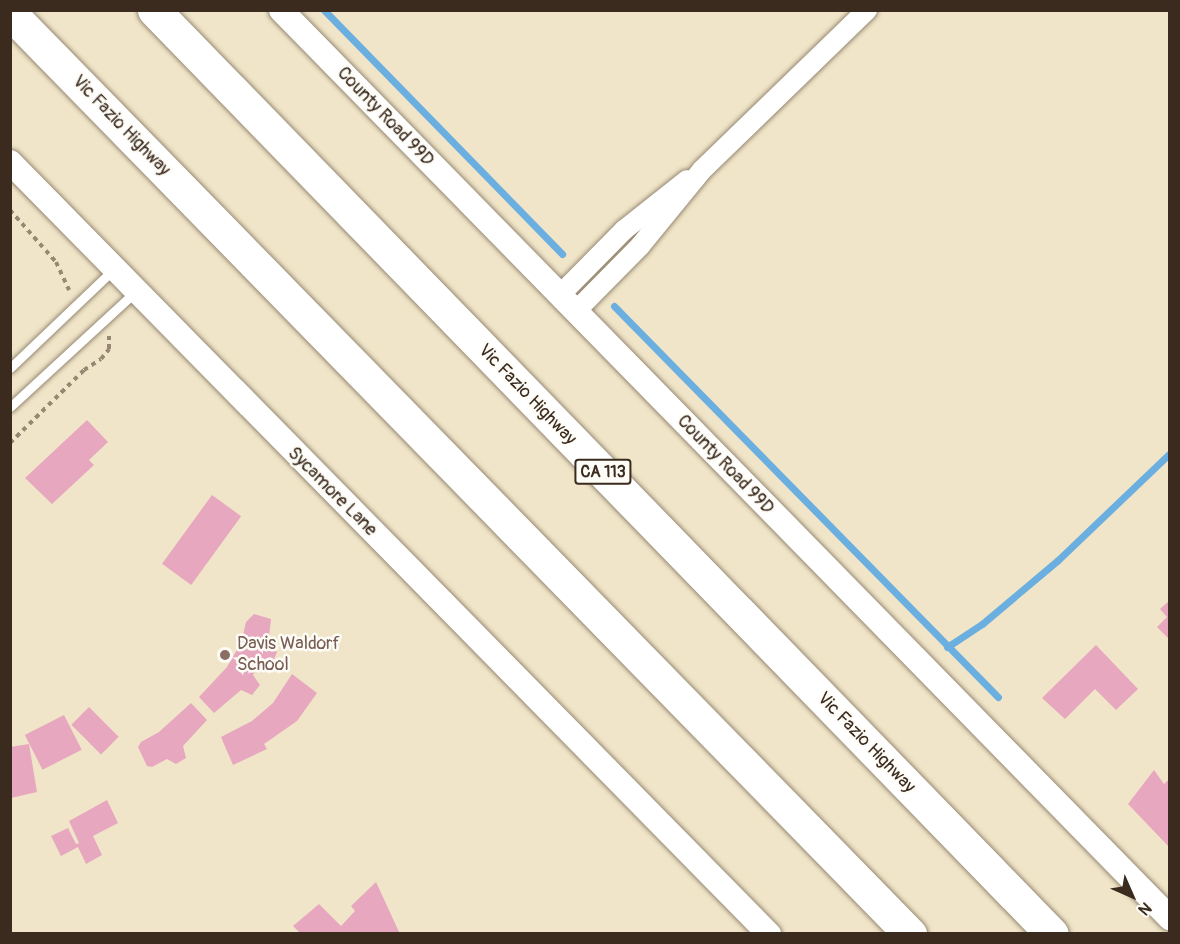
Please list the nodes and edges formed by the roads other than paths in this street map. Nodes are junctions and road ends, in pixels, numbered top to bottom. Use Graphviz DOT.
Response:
graph roads {
  1 [pos="154,10"];
  2 [pos="281,10"];
  3 [pos="867,10"];
  4 [pos="10,13"];
  5 [pos="10,162"];
  6 [pos="113,270"];
  7 [pos="135,292"];
  8 [pos="567,304"];
  9 [pos="10,368"];
  10 [pos="10,406"];
  11 [pos="1170,918"];
  12 [pos="769,933"];
  13 [pos="910,933"];
  14 [pos="1052,933"];
  1 -- 14 [label="highway, Vic Fazio Highway / CA 113"];
  2 -- 8 [label="street, County Road 99D"];
  3 -- 8 [label="street"];
  4 -- 13 [label="highway, Vic Fazio Highway"];
  5 -- 6 [label="street, Sycamore Lane"];
  6 -- 7 [label="street, Sycamore Lane"];
  6 -- 9 [label="lane"];
  7 -- 10 [label="lane"];
  7 -- 12 [label="street, Sycamore Lane"];
  8 -- 11 [label="street, County Road 99D"];
}
